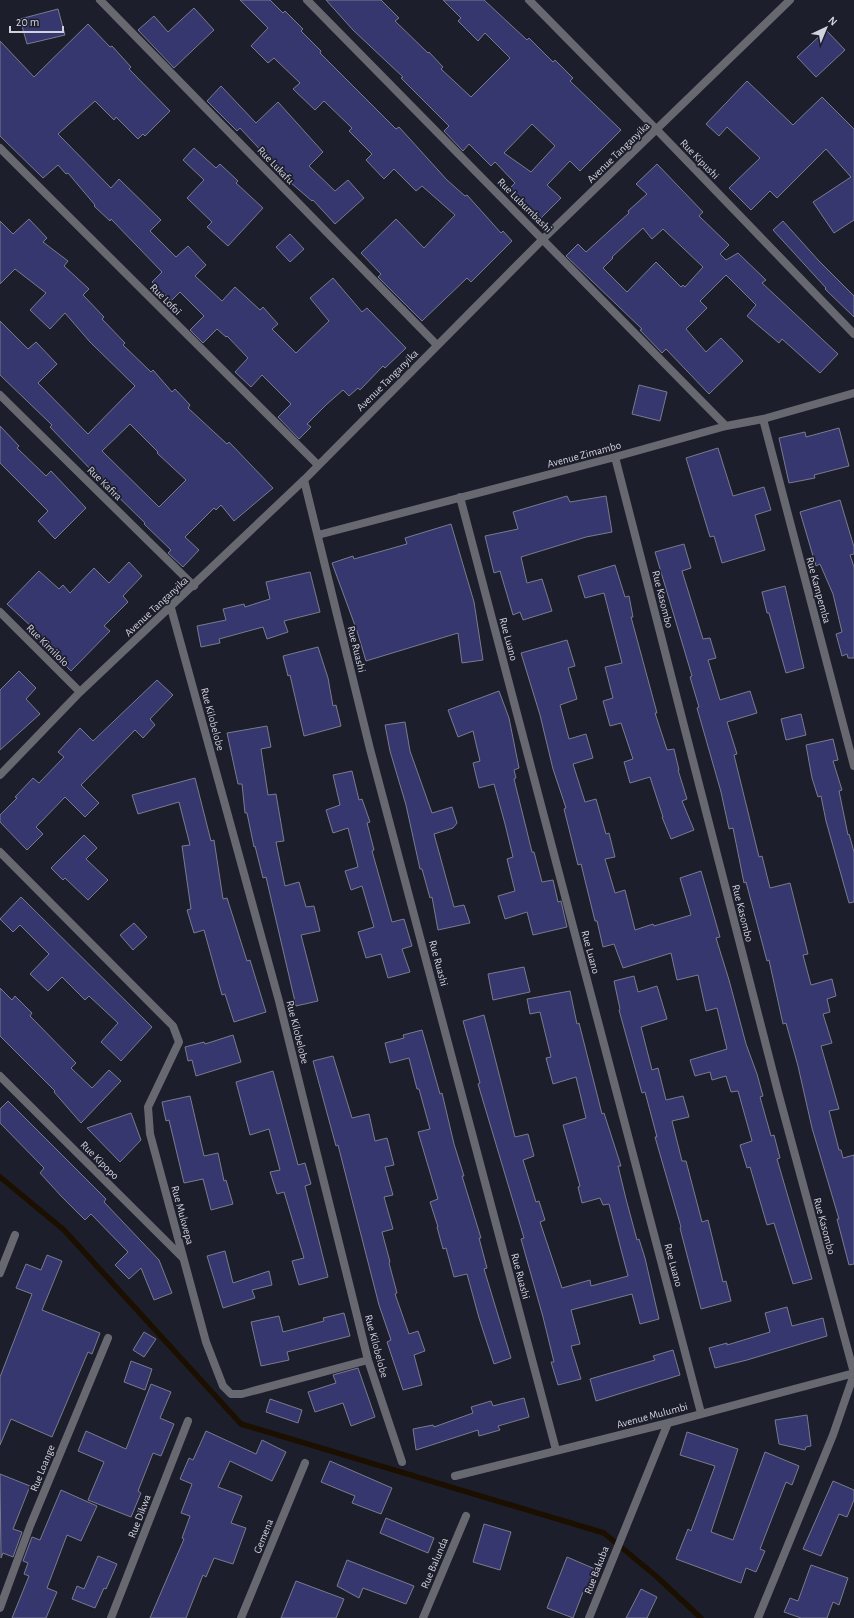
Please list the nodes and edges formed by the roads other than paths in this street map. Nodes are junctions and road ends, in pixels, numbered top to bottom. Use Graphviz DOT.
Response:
graph roads {
  1 [pos="100,0"];
  2 [pos="307,0"];
  3 [pos="529,0"];
  4 [pos="790,0"];
  5 [pos="657,130"];
  6 [pos="0,148"];
  7 [pos="543,239"];
  8 [pos="854,334"];
  9 [pos="437,345"];
  10 [pos="854,393"];
  11 [pos="0,395"];
  12 [pos="763,419"];
  13 [pos="726,426"];
  14 [pos="615,457"];
  15 [pos="318,465"];
  16 [pos="304,480"];
  17 [pos="460,496"];
  18 [pos="318,535"];
  19 [pos="194,586"];
  20 [pos="171,608"];
  21 [pos="0,612"];
  22 [pos="80,692"];
  23 [pos="854,766"];
  24 [pos="0,775"];
  25 [pos="0,852"];
  26 [pos="0,1076"];
  27 [pos="15,1235"];
  28 [pos="184,1259"];
  29 [pos="0,1273"];
  30 [pos="108,1338"];
  31 [pos="368,1360"];
  32 [pos="854,1373"];
  33 [pos="701,1413"];
  34 [pos="188,1421"];
  35 [pos="668,1423"];
  36 [pos="556,1450"];
  37 [pos="402,1462"];
  38 [pos="305,1463"];
  39 [pos="455,1476"];
  40 [pos="466,1516"];
  41 [pos="0,1608"];
  42 [pos="111,1618"];
  43 [pos="241,1618"];
  44 [pos="423,1618"];
  45 [pos="589,1618"];
  46 [pos="758,1618"];
  1 -- 9 [label="street, Rue Lukafu"];
  2 -- 7 [label="street, Rue Lubumbashi"];
  3 -- 5 [label="street, Rue Kipushi"];
  4 -- 5 [label="street, Avenue Tanganyika"];
  5 -- 7 [label="street, Avenue Tanganyika"];
  5 -- 8 [label="street, Rue Kipushi"];
  6 -- 15 [label="street, Rue Lofoï"];
  7 -- 9 [label="street, Avenue Tanganyika"];
  7 -- 13 [label="street, Rue Lubumbashi"];
  9 -- 15 [label="street, Avenue Tanganyika"];
  10 -- 12 [label="street, Avenue Zimambo"];
  11 -- 19 [label="street, Rue Kafira"];
  12 -- 13 [label="street, Avenue Zimambo"];
  12 -- 23 [label="street, Rue Kampemba"];
  13 -- 14 [label="street, Avenue Zimambo"];
  14 -- 17 [label="street, Avenue Zimambo"];
  14 -- 32 [label="street, Rue Kasombo"];
  15 -- 16 [label="street, Avenue Tanganyika"];
  16 -- 18 [label="street, Rue Ruashi"];
  16 -- 19 [label="street, Avenue Tanganyika"];
  17 -- 18 [label="street, Avenue Zimambo"];
  17 -- 33 [label="street, Rue Luano"];
  18 -- 36 [label="street, Rue Ruashi"];
  19 -- 20 [label="street, Avenue Tanganyika"];
  20 -- 22 [label="street, Avenue Tanganyika"];
  20 -- 31 [label="street, Rue Kilobelobe"];
  21 -- 22 [label="street, Rue Kimilolo"];
  22 -- 24 [label="street, Avenue Tanganyika"];
  25 -- 28 [label="street, Rue Mukwepa"];
  26 -- 28 [label="street, Rue Kipopo"];
  27 -- 29 [label="street"];
  28 -- 31 [label="street, Rue Mukwepa"];
  30 -- 41 [label="street, Rue Loange"];
  31 -- 37 [label="street, Rue Kilobelobe"];
  32 -- 33 [label="street, Avenue Mulumbi"];
  32 -- 46 [label="street"];
  33 -- 35 [label="street, Avenue Mulumbi"];
  34 -- 42 [label="street, Rue Dikwa"];
  35 -- 36 [label="street, Avenue Mulumbi"];
  35 -- 45 [label="street, Rue Bakuba"];
  36 -- 39 [label="street, Avenue Mulumbi"];
  38 -- 43 [label="street, Gemena"];
  40 -- 44 [label="street, Rue Balunda"];
}
